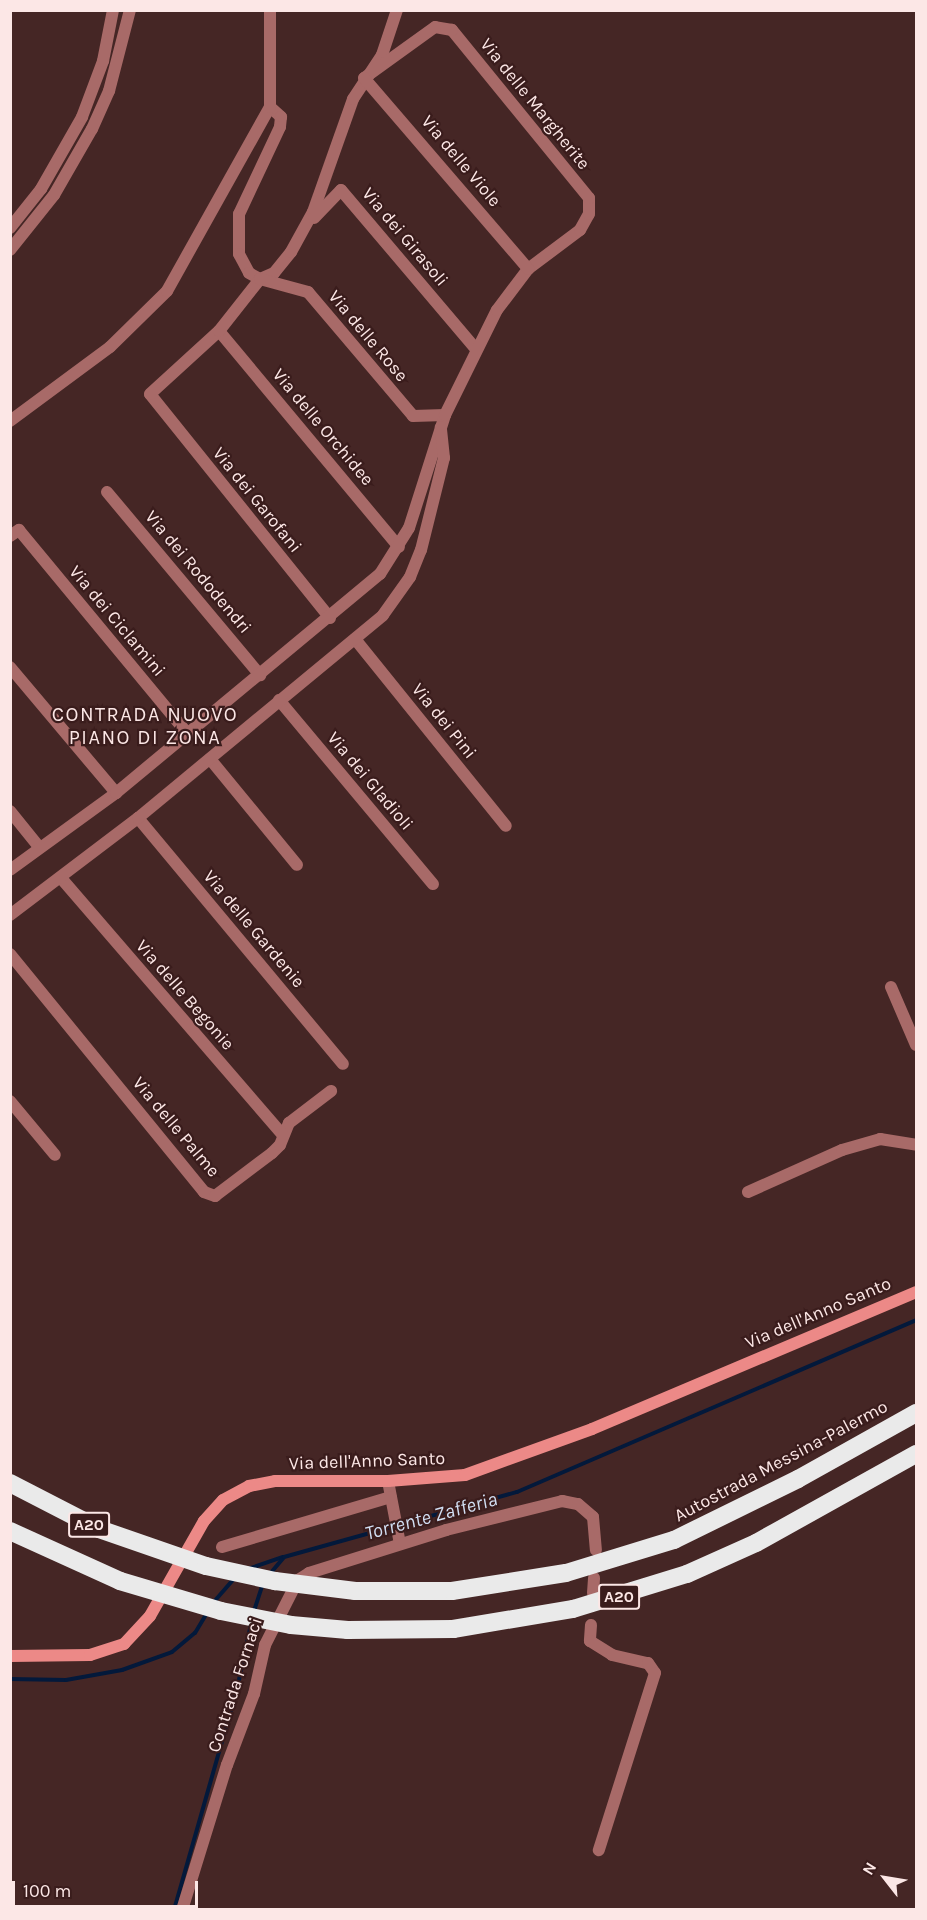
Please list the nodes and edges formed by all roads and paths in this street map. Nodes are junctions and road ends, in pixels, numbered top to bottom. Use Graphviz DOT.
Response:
graph roads {
  1 [pos="113,10"];
  2 [pos="130,10"];
  3 [pos="270,10"];
  4 [pos="398,10"];
  5 [pos="364,78"];
  6 [pos="270,107"];
  7 [pos="10,228"];
  8 [pos="305,228"];
  9 [pos="10,250"];
  10 [pos="528,269"];
  11 [pos="260,279"];
  12 [pos="219,331"];
  13 [pos="476,348"];
  14 [pos="443,420"];
  15 [pos="10,421"];
  16 [pos="107,492"];
  17 [pos="15,533"];
  18 [pos="399,547"];
  19 [pos="330,618"];
  20 [pos="355,639"];
  21 [pos="10,667"];
  22 [pos="260,675"];
  23 [pos="279,700"];
  24 [pos="188,734"];
  25 [pos="210,759"];
  26 [pos="116,793"];
  27 [pos="10,811"];
  28 [pos="138,818"];
  29 [pos="506,826"];
  30 [pos="39,847"];
  31 [pos="297,865"];
  32 [pos="10,870"];
  33 [pos="61,878"];
  34 [pos="433,884"];
  35 [pos="10,915"];
  36 [pos="10,954"];
  37 [pos="891,987"];
  38 [pos="916,1045"];
  39 [pos="343,1064"];
  40 [pos="331,1091"];
  41 [pos="10,1101"];
  42 [pos="283,1135"];
  43 [pos="916,1145"];
  44 [pos="55,1155"];
  45 [pos="748,1192"];
  46 [pos="916,1292"];
  47 [pos="916,1413"];
  48 [pos="916,1454"];
  49 [pos="388,1482"];
  50 [pos="10,1483"];
  51 [pos="391,1498"];
  52 [pos="10,1531"];
  53 [pos="399,1541"];
  54 [pos="222,1547"];
  55 [pos="596,1550"];
  56 [pos="594,1578"];
  57 [pos="593,1593"];
  58 [pos="591,1625"];
  59 [pos="10,1656"];
  60 [pos="599,1850"];
  61 [pos="182,1910"];
  1 -- 7 [label="street"];
  2 -- 9 [label="street"];
  3 -- 6 [label="street"];
  4 -- 5 [label="street"];
  5 -- 8 [label="street"];
  5 -- 10 [label="street, Via delle Viole"];
  5 -- 10 [label="street, Via delle Margherite"];
  6 -- 11 [label="street"];
  6 -- 15 [label="street"];
  8 -- 11 [label="street"];
  8 -- 13 [label="street, Via dei Girasoli"];
  10 -- 13 [label="street"];
  11 -- 12 [label="street"];
  11 -- 14 [label="street, Via delle Rose"];
  12 -- 18 [label="street, Via delle Orchidee"];
  12 -- 19 [label="street, Via dei Garofani"];
  13 -- 14 [label="street"];
  14 -- 18 [label="street"];
  14 -- 20 [label="street"];
  16 -- 22 [label="street, Via dei Rododendri"];
  17 -- 24 [label="street, Via dei Ciclamini"];
  18 -- 19 [label="street"];
  19 -- 22 [label="street"];
  20 -- 23 [label="street"];
  20 -- 29 [label="street, Via dei Pini"];
  21 -- 26 [label="street"];
  22 -- 24 [label="street"];
  23 -- 25 [label="street"];
  23 -- 34 [label="street, Via dei Gladioli"];
  24 -- 26 [label="street"];
  25 -- 28 [label="street"];
  25 -- 31 [label="street"];
  26 -- 30 [label="street"];
  27 -- 30 [label="street"];
  28 -- 33 [label="street"];
  28 -- 39 [label="street, Via delle Gardenie"];
  30 -- 32 [label="street"];
  33 -- 35 [label="street"];
  33 -- 42 [label="street, Via delle Begonie"];
  36 -- 42 [label="street, Via delle Palme"];
  37 -- 38 [label="street"];
  40 -- 42 [label="street, Via delle Palme"];
  41 -- 44 [label="street"];
  43 -- 45 [label="street"];
  46 -- 49 [label="street, Via dell'Anno Santo"];
  47 -- 50 [label="highway, Autostrada Messina-Palermo / A20"];
  48 -- 52 [label="highway, A20"];
  49 -- 51 [label="street"];
  49 -- 59 [label="street, Via dell'Anno Santo"];
  51 -- 53 [label="street"];
  51 -- 54 [label="street"];
  53 -- 55 [label="street, Contrada Fornaci"];
  53 -- 61 [label="street, Contrada Fornaci"];
  56 -- 57 [label="street"];
  58 -- 60 [label="street"];
}
